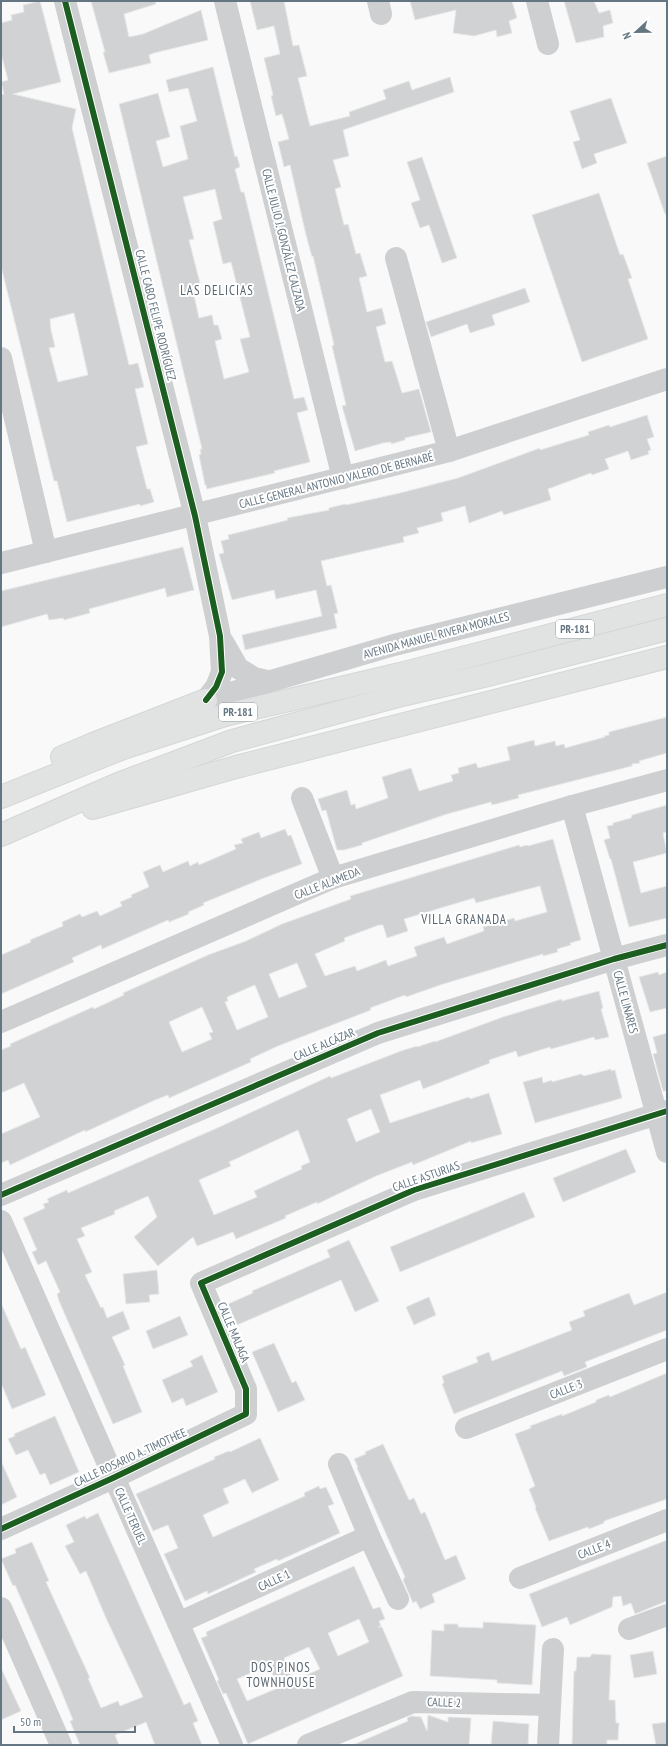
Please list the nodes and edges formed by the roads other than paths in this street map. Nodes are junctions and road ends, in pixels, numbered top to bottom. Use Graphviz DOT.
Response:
graph roads {
  1 [pos="65,1"];
  2 [pos="225,1"];
  3 [pos="537,1"];
  4 [pos="548,44"];
  5 [pos="396,258"];
  6 [pos="1,358"];
  7 [pos="667,379"];
  8 [pos="449,451"];
  9 [pos="343,478"];
  10 [pos="195,516"];
  11 [pos="46,552"];
  12 [pos="1,563"];
  13 [pos="667,577"];
  14 [pos="667,605"];
  15 [pos="667,629"];
  16 [pos="220,636"];
  17 [pos="667,657"];
  18 [pos="267,681"];
  19 [pos="206,700"];
  20 [pos="667,780"];
  21 [pos="1,784"];
  22 [pos="1,797"];
  23 [pos="302,798"];
  24 [pos="572,806"];
  25 [pos="25,824"];
  26 [pos="1,835"];
  27 [pos="333,878"];
  28 [pos="667,945"];
  29 [pos="614,959"];
  30 [pos="1,1022"];
  31 [pos="662,1113"];
  32 [pos="667,1152"];
  33 [pos="1,1195"];
  34 [pos="1,1221"];
  35 [pos="201,1283"];
  36 [pos="667,1349"];
  37 [pos="246,1389"];
  38 [pos="466,1428"];
  39 [pos="339,1464"];
  40 [pos="114,1478"];
  41 [pos="667,1520"];
  42 [pos="1,1529"];
  43 [pos="369,1536"];
  44 [pos="520,1578"];
  45 [pos="398,1599"];
  46 [pos="1,1608"];
  47 [pos="667,1616"];
  48 [pos="178,1623"];
  49 [pos="629,1629"];
  50 [pos="553,1649"];
  51 [pos="549,1705"];
  52 [pos="61,1745"];
  53 [pos="232,1745"];
  54 [pos="308,1745"];
  55 [pos="548,1745"];
  1 -- 10 [label="street, CALLE CABO FELIPE RODRÍGUEZ"];
  2 -- 9 [label="street, CALLE JULIO J. GONZÁLEZ CALZADA"];
  3 -- 4 [label="street"];
  5 -- 8 [label="street"];
  6 -- 11 [label="street"];
  7 -- 8 [label="street, CALLE GENERAL ANTONIO VALERO DE BERNABÉ"];
  8 -- 9 [label="street, CALLE GENERAL ANTONIO VALERO DE BERNABÉ"];
  9 -- 10 [label="street, CALLE GENERAL ANTONIO VALERO DE BERNABÉ"];
  10 -- 11 [label="street, CALLE GENERAL ANTONIO VALERO DE BERNABÉ"];
  10 -- 16 [label="street, CALLE CABO FELIPE RODRÍGUEZ"];
  11 -- 12 [label="street, CALLE GENERAL ANTONIO VALERO DE BERNABÉ"];
  13 -- 18 [label="street, AVENIDA MANUEL RIVERA MORALES"];
  14 -- 22 [label="highway, PR-181"];
  15 -- 25 [label="highway, PR-181"];
  16 -- 18 [label="street"];
  16 -- 19 [label="street"];
  17 -- 25 [label="highway"];
  18 -- 19 [label="street, AVENIDA MANUEL RIVERA MORALES"];
  19 -- 21 [label="highway"];
  20 -- 24 [label="street, CALLE ALAMEDA"];
  23 -- 27 [label="street"];
  24 -- 27 [label="street, CALLE ALAMEDA"];
  24 -- 29 [label="street, CALLE LINARES"];
  25 -- 26 [label="highway, PR-181"];
  27 -- 30 [label="street, CALLE ALAMEDA"];
  28 -- 29 [label="street, CALLE ALCÁZAR"];
  29 -- 31 [label="street, CALLE LINARES"];
  29 -- 33 [label="street, CALLE ALCÁZAR"];
  31 -- 32 [label="street, CALLE LINARES"];
  31 -- 35 [label="street, CALLE ASTURIAS"];
  34 -- 40 [label="street, CALLE TERUEL"];
  35 -- 37 [label="street, CALLE MALAGA"];
  36 -- 38 [label="street, CALLE 3"];
  37 -- 40 [label="street, CALLE ROSARIO A. TIMOTHEE"];
  39 -- 43 [label="street"];
  40 -- 42 [label="street, CALLE ROSARIO A. TIMOTHEE"];
  40 -- 48 [label="street, CALLE TERUEL"];
  41 -- 44 [label="street, CALLE 4"];
  43 -- 45 [label="street"];
  43 -- 48 [label="street, CALLE 1"];
  46 -- 52 [label="street"];
  47 -- 49 [label="street"];
  48 -- 53 [label="street, CALLE TERUEL"];
  50 -- 51 [label="street"];
  51 -- 54 [label="street, CALLE 2"];
  51 -- 55 [label="street"];
}
